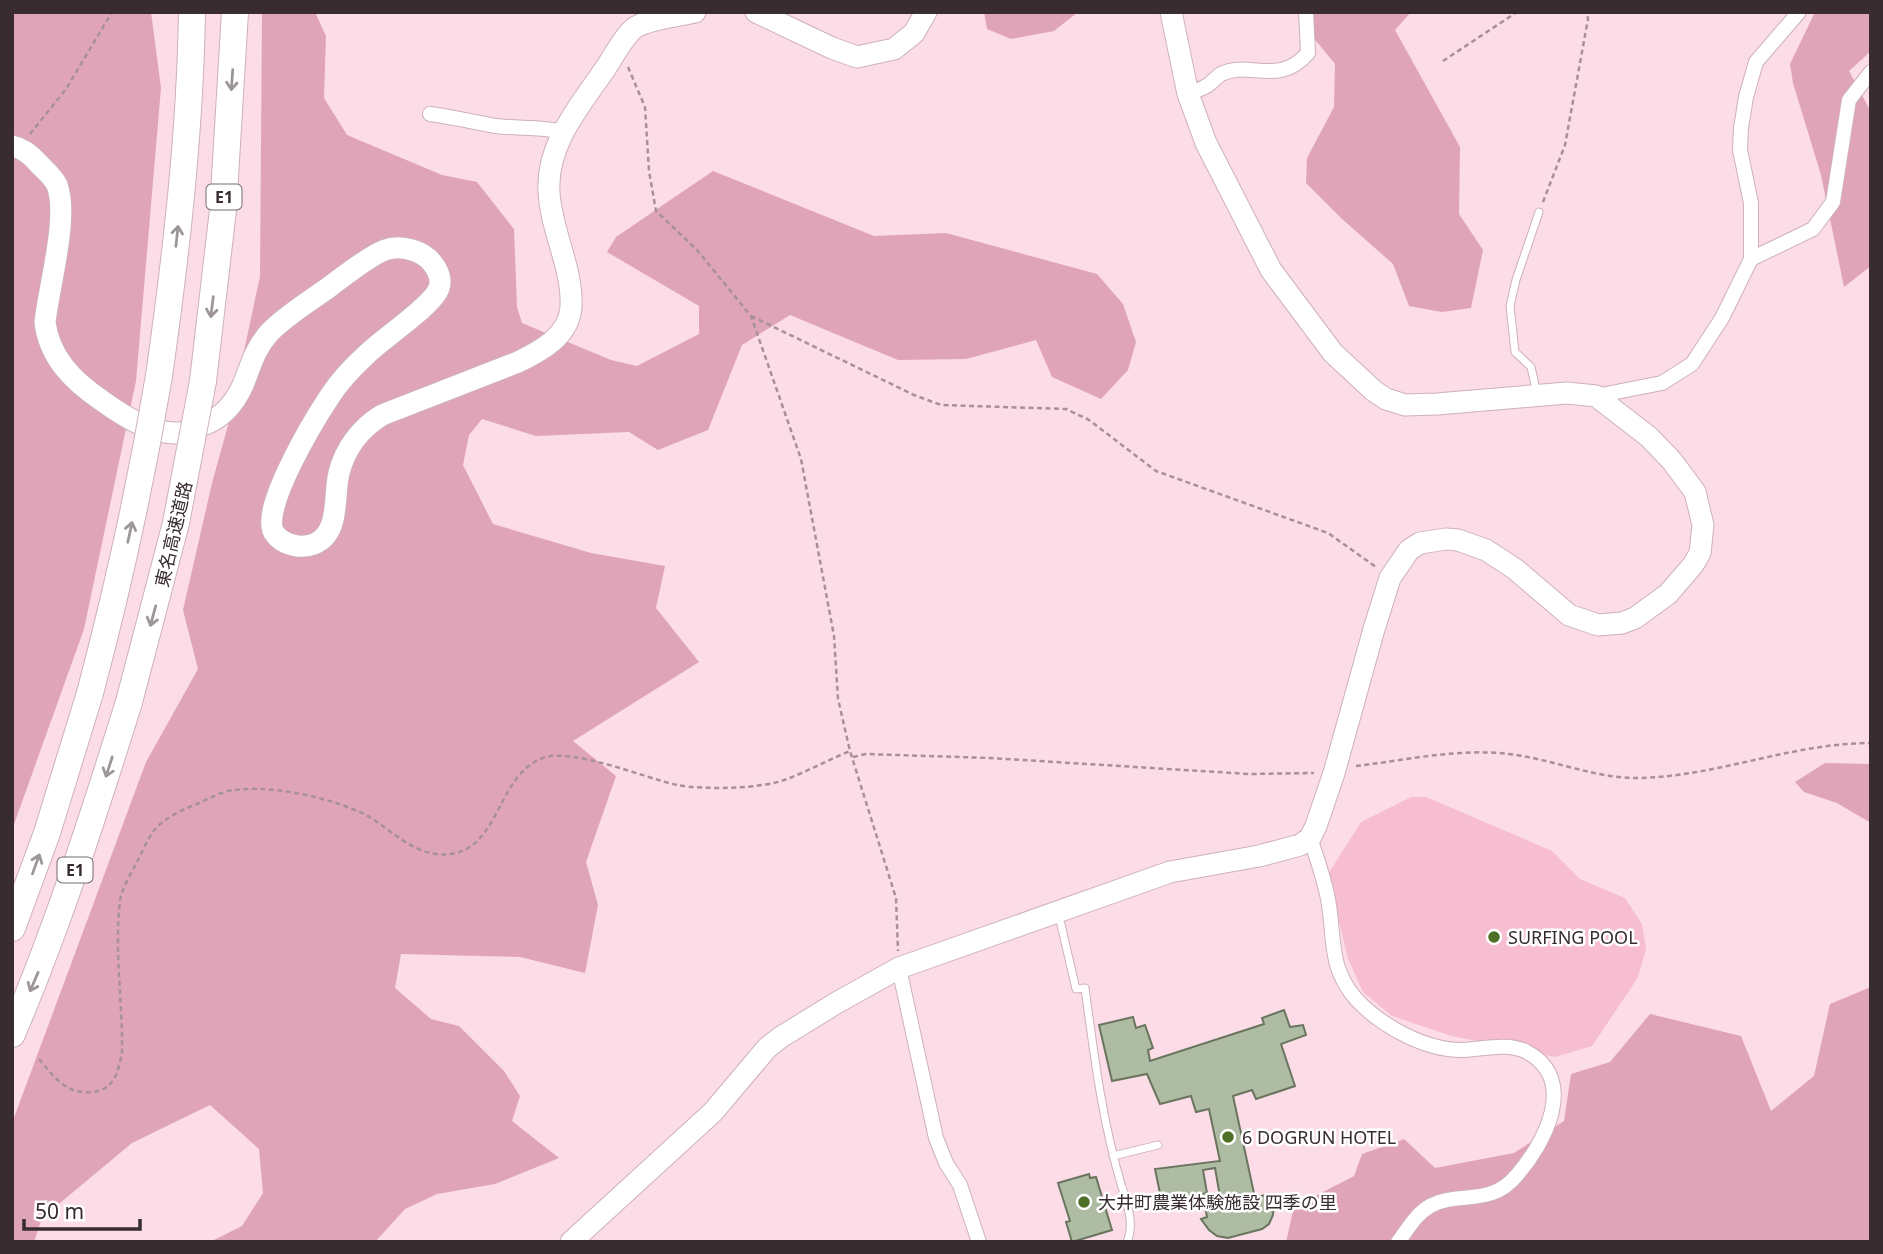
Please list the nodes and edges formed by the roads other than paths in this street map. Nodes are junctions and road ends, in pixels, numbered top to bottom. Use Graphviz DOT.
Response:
graph roads {
  1 [pos="192,12"];
  2 [pos="235,12"];
  3 [pos="695,12"];
  4 [pos="756,12"];
  5 [pos="926,12"];
  6 [pos="1171,12"];
  7 [pos="1306,12"];
  8 [pos="1800,12"];
  9 [pos="1871,72"];
  10 [pos="1188,94"];
  11 [pos="430,114"];
  12 [pos="562,132"];
  13 [pos="16,147"];
  14 [pos="1539,212"];
  15 [pos="1751,259"];
  16 [pos="1537,395"];
  17 [pos="1597,396"];
  18 [pos="1310,838"];
  19 [pos="1058,912"];
  20 [pos="12,928"];
  21 [pos="899,968"];
  22 [pos="12,1034"];
  23 [pos="1158,1145"];
  24 [pos="1113,1156"];
  25 [pos="571,1242"];
  26 [pos="979,1242"];
  27 [pos="1127,1242"];
  28 [pos="1398,1242"];
  20 -- 1 [label="highway, E1, one-way, bridge"];
  2 -- 22 [label="highway, 東名高速道路 / E1, one-way, bridge"];
  3 -- 12 [label="street"];
  4 -- 5 [label="street"];
  6 -- 10 [label="street"];
  7 -- 10 [label="street"];
  8 -- 15 [label="street"];
  9 -- 15 [label="street"];
  10 -- 16 [label="street"];
  11 -- 12 [label="street"];
  12 -- 13 [label="street"];
  14 -- 16 [label="lane"];
  15 -- 17 [label="street"];
  16 -- 17 [label="street"];
  17 -- 18 [label="street"];
  18 -- 19 [label="street"];
  18 -- 28 [label="street"];
  19 -- 21 [label="street"];
  19 -- 24 [label="lane"];
  21 -- 25 [label="street"];
  21 -- 26 [label="street"];
  23 -- 24 [label="lane"];
  24 -- 27 [label="lane"];
}
